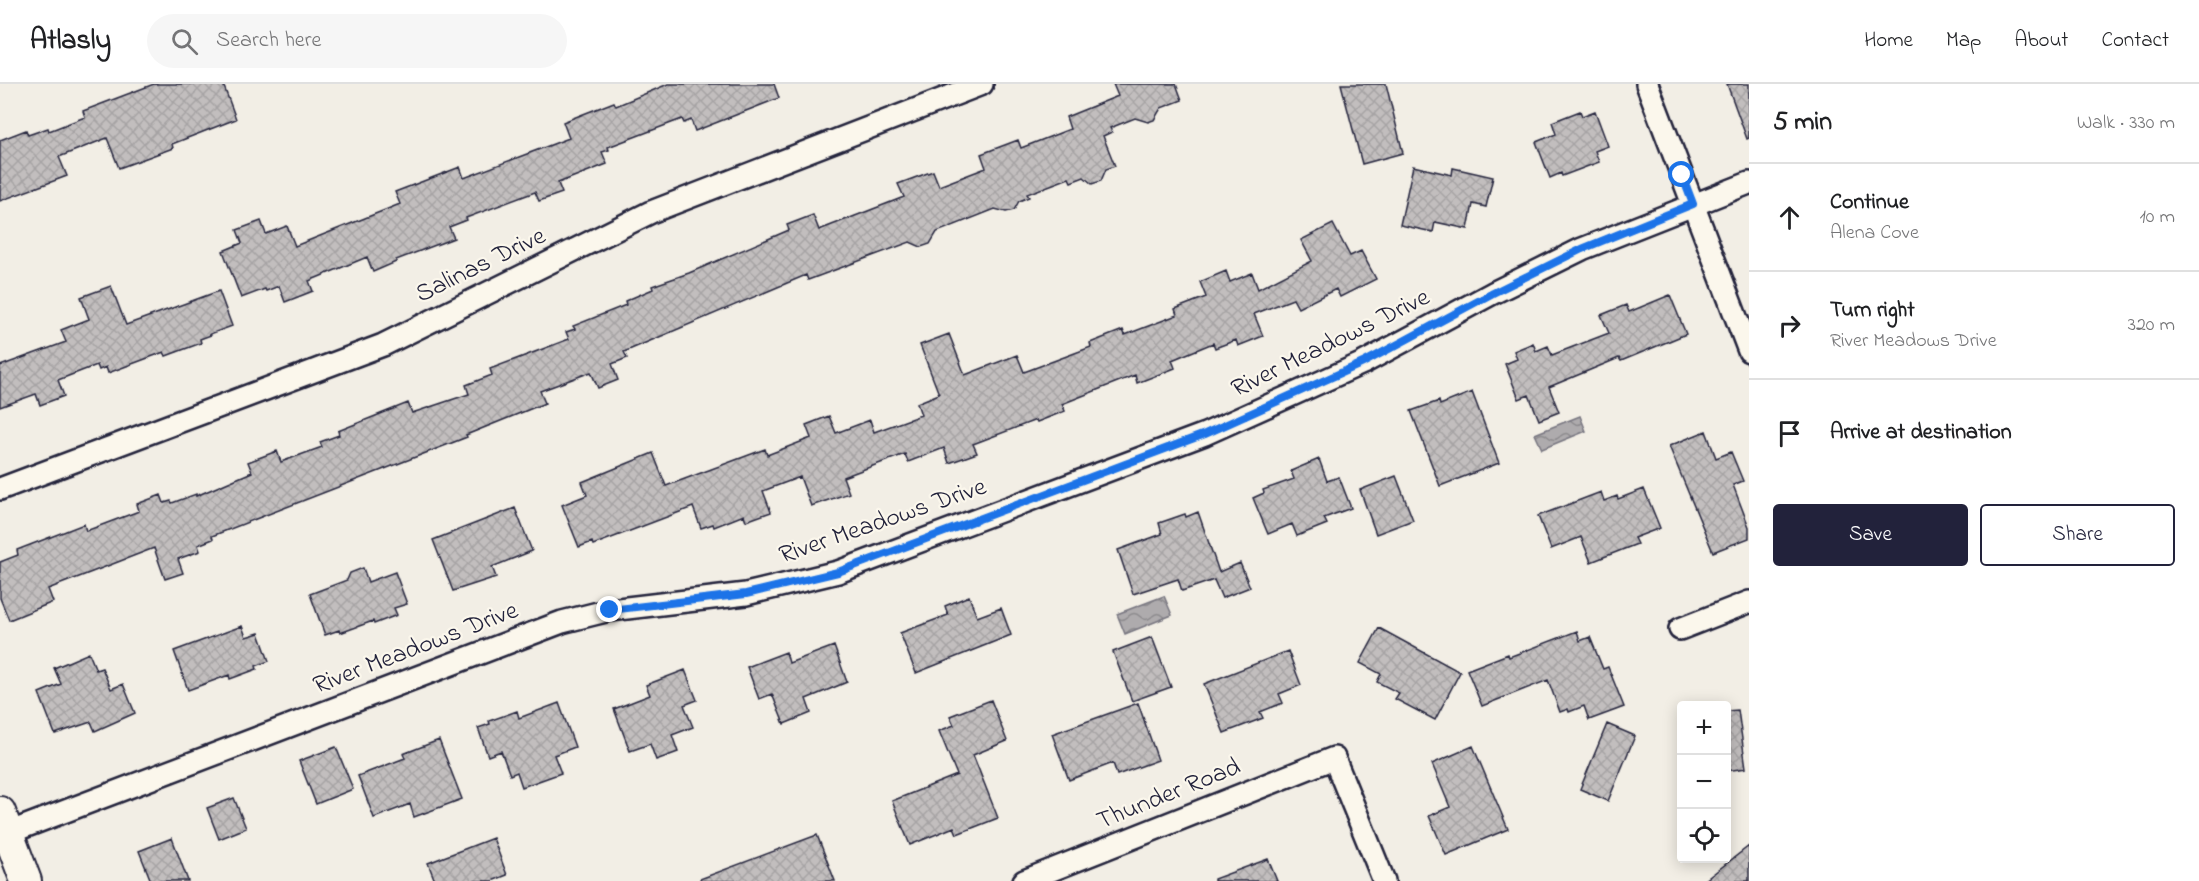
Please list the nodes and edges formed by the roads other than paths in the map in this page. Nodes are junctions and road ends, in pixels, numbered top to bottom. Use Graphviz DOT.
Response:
graph roads {
  1 [pos="982,84"];
  2 [pos="1647,84"];
  3 [pos="1749,183"];
  4 [pos="1693,204"];
  5 [pos="1749,351"];
  6 [pos="0,489"];
  7 [pos="1749,602"];
  8 [pos="1680,629"];
  9 [pos="4,823"];
  10 [pos="26,881"];
  11 [pos="1024,881"];
  12 [pos="1384,881"];
  1 -- 6 [label="street, Salinas Drive"];
  2 -- 4 [label="street"];
  3 -- 4 [label="street, River Meadows Drive"];
  4 -- 5 [label="street"];
  4 -- 9 [label="street, River Meadows Drive"];
  7 -- 8 [label="street"];
  9 -- 10 [label="main road"];
  11 -- 12 [label="street, Thunder Road"];
}
